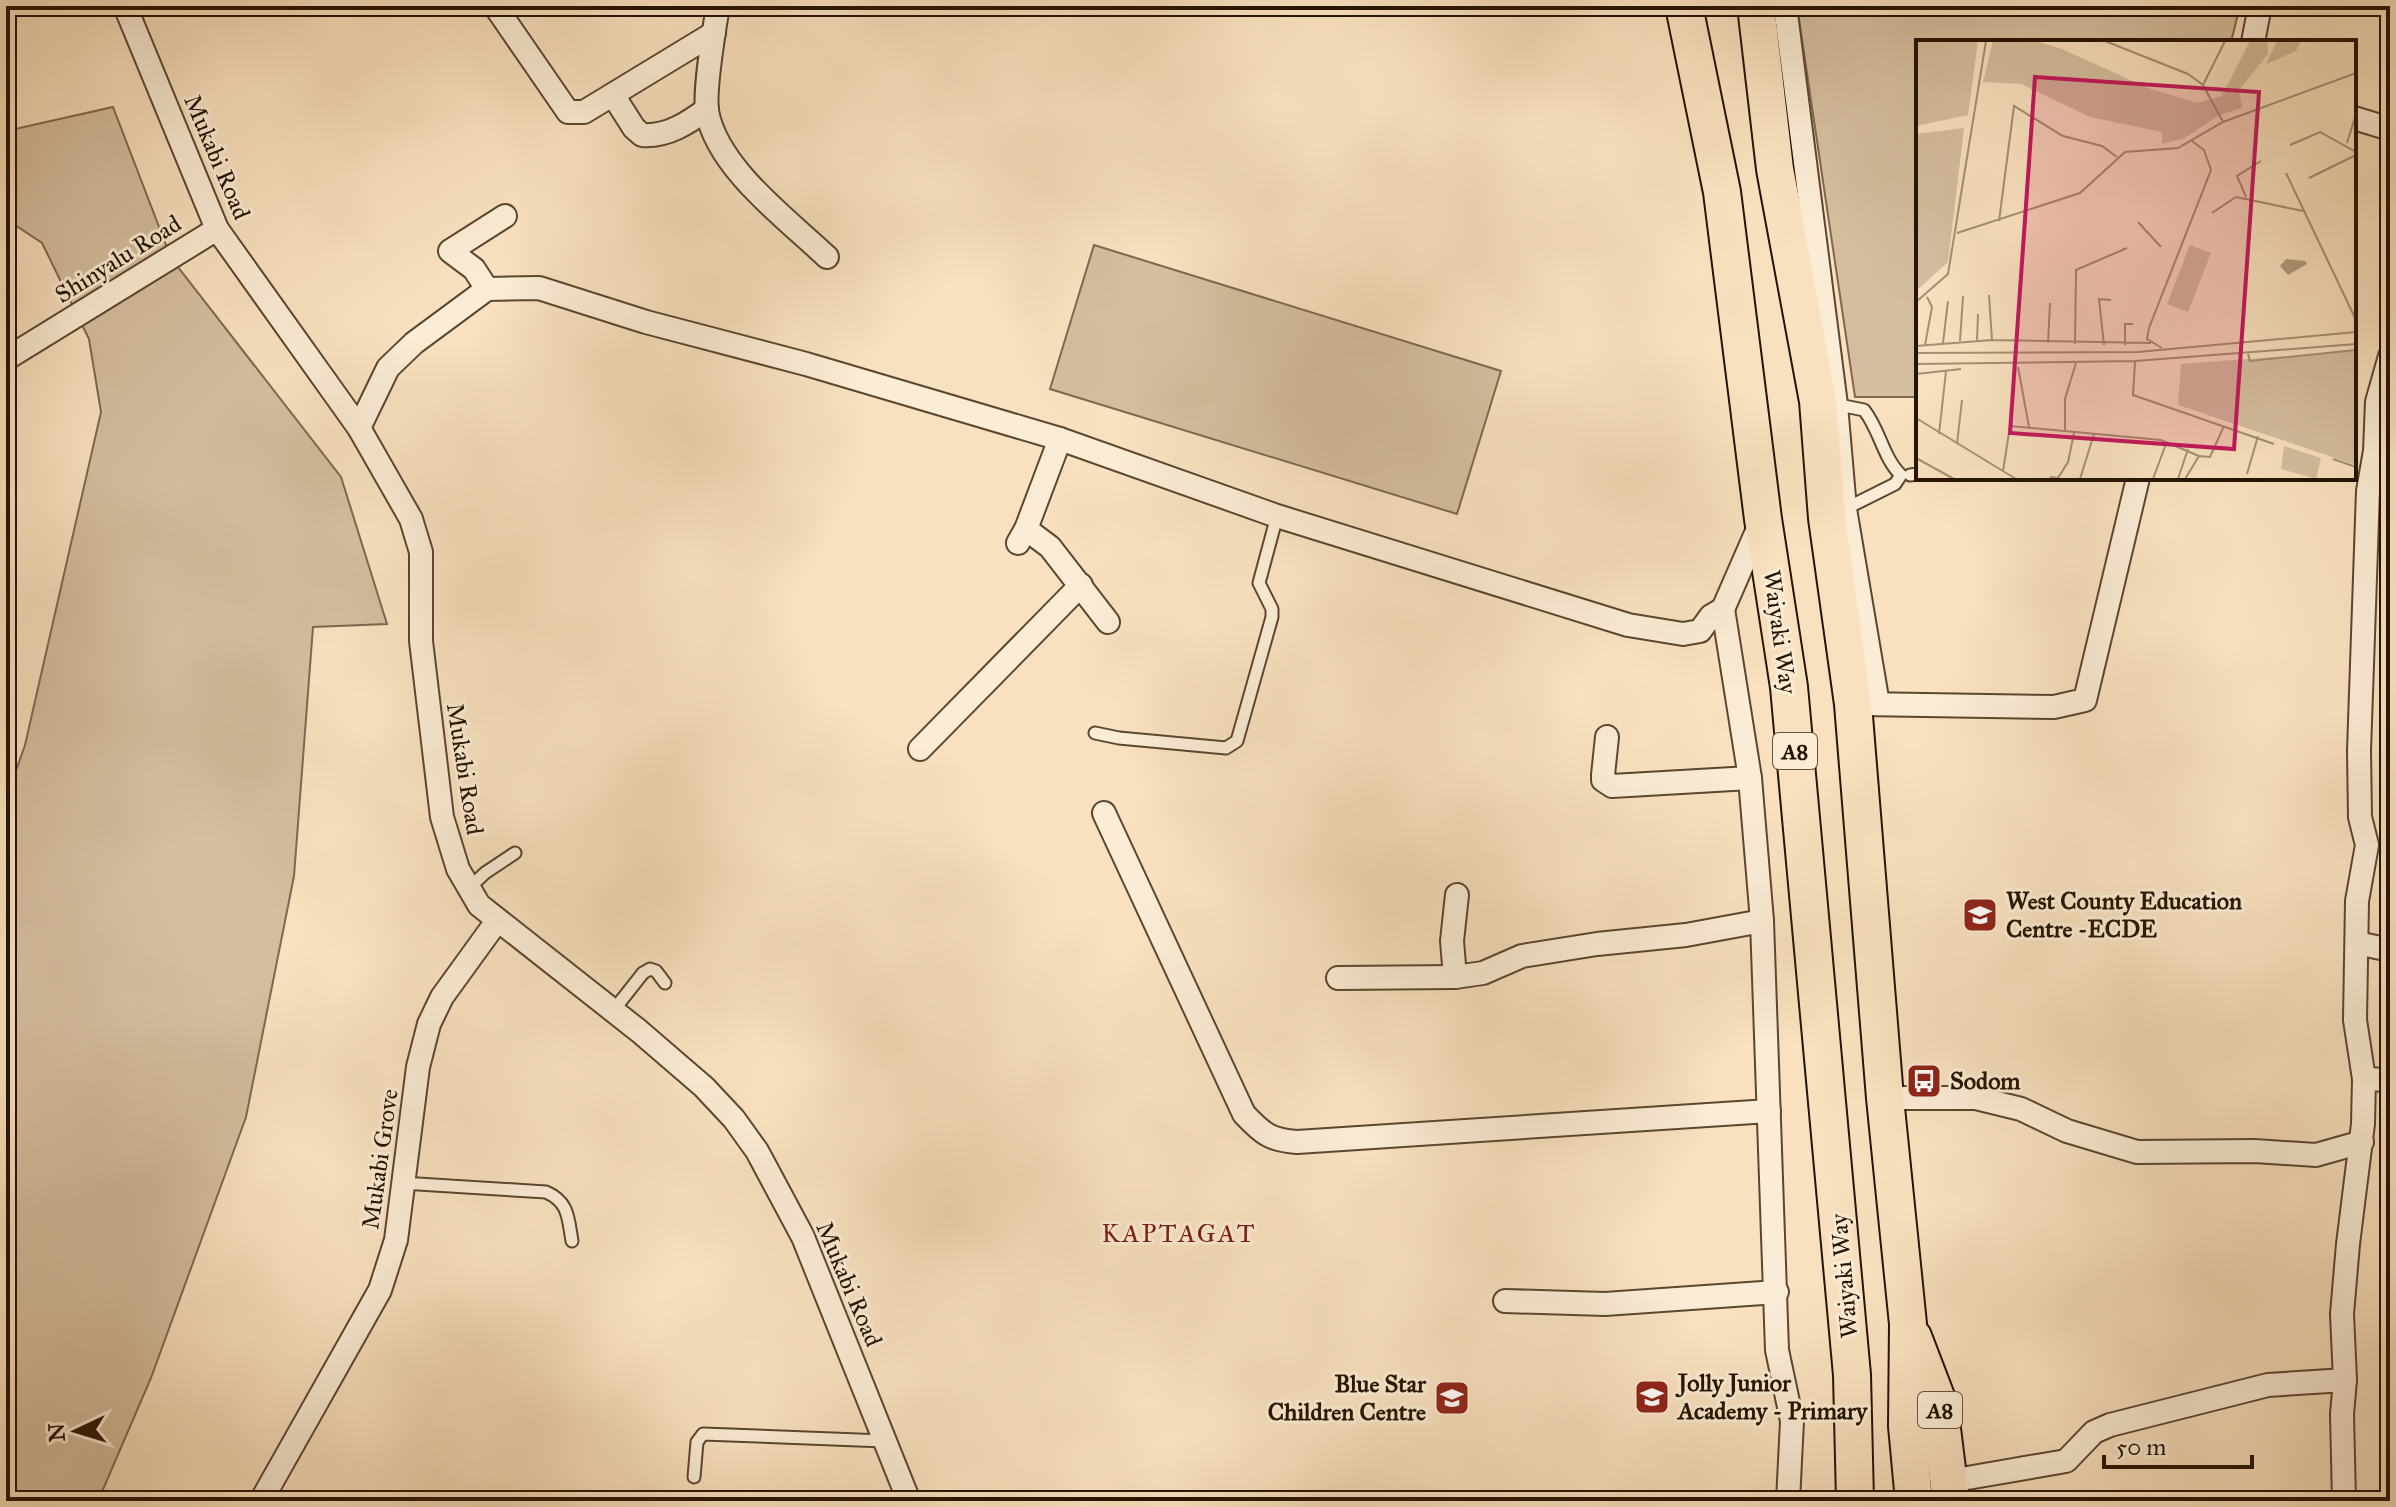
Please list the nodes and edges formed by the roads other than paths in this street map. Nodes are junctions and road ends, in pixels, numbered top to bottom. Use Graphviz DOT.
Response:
graph roads {
  1 [pos="125,6"];
  2 [pos="495,6"];
  3 [pos="718,6"];
  4 [pos="1684,6"];
  5 [pos="1756,6"];
  6 [pos="1785,6"];
  7 [pos="2260,6"];
  8 [pos="714,33"];
  9 [pos="2253,40"];
  10 [pos="613,95"];
  11 [pos="707,109"];
  12 [pos="2356,119"];
  13 [pos="2390,129"];
  14 [pos="505,216"];
  15 [pos="217,229"];
  16 [pos="827,257"];
  17 [pos="487,289"];
  18 [pos="2390,356"];
  19 [pos="6,359"];
  20 [pos="1827,403"];
  21 [pos="359,428"];
  22 [pos="1060,439"];
  23 [pos="2382,458"];
  24 [pos="2138,480"];
  25 [pos="1836,513"];
  26 [pos="1277,516"];
  27 [pos="1763,519"];
  28 [pos="1081,585"];
  29 [pos="1723,609"];
  30 [pos="1108,622"];
  31 [pos="1865,704"];
  32 [pos="1095,733"];
  33 [pos="1607,737"];
  34 [pos="920,749"];
  35 [pos="1750,778"];
  36 [pos="1104,813"];
  37 [pos="515,853"];
  38 [pos="468,889"];
  39 [pos="1457,895"];
  40 [pos="497,921"];
  41 [pos="1762,921"];
  42 [pos="2357,943"];
  43 [pos="2390,950"];
  44 [pos="1455,977"];
  45 [pos="1338,978"];
  46 [pos="665,983"];
  47 [pos="613,1011"];
  48 [pos="2364,1079"];
  49 [pos="2390,1080"];
  50 [pos="1885,1098"];
  51 [pos="1769,1111"];
  52 [pos="2362,1142"];
  53 [pos="402,1183"];
  54 [pos="572,1241"];
  55 [pos="1777,1292"];
  56 [pos="1505,1301"];
  57 [pos="1908,1324"];
  58 [pos="2345,1380"];
  59 [pos="885,1441"];
  60 [pos="694,1477"];
  61 [pos="1950,1491"];
  62 [pos="261,1501"];
  63 [pos="909,1501"];
  64 [pos="1788,1501"];
  65 [pos="1855,1501"];
  66 [pos="1914,1501"];
  67 [pos="2344,1501"];
  1 -- 15 [label="street, Mukabi Road"];
  2 -- 10 [label="street"];
  3 -- 8 [label="street"];
  4 -- 27 [label="highway, Waiyaki Way / A8"];
  5 -- 20 [label="highway, A8"];
  6 -- 20 [label="street"];
  7 -- 9 [label="street"];
  8 -- 10 [label="street"];
  8 -- 11 [label="street"];
  10 -- 11 [label="street"];
  11 -- 16 [label="street"];
  12 -- 13 [label="street"];
  14 -- 17 [label="street"];
  15 -- 19 [label="street, Shinyalu Road"];
  15 -- 21 [label="street, Mukabi Road"];
  17 -- 21 [label="street"];
  17 -- 22 [label="street"];
  18 -- 23 [label="street"];
  20 -- 25 [label="highway, A8"];
  20 -- 25 [label="lane"];
  21 -- 38 [label="street, Mukabi Road"];
  22 -- 26 [label="street"];
  22 -- 28 [label="street"];
  23 -- 42 [label="street"];
  24 -- 31 [label="street"];
  25 -- 31 [label="highway, A8"];
  26 -- 29 [label="street"];
  26 -- 32 [label="lane"];
  27 -- 29 [label="street"];
  27 -- 65 [label="highway, Waiyaki Way / A8"];
  28 -- 30 [label="street"];
  28 -- 34 [label="street"];
  29 -- 35 [label="street"];
  31 -- 50 [label="highway, A8"];
  33 -- 35 [label="street"];
  35 -- 41 [label="street"];
  36 -- 51 [label="street"];
  37 -- 38 [label="lane"];
  38 -- 40 [label="street, Mukabi Road"];
  39 -- 44 [label="street"];
  40 -- 47 [label="street, Mukabi Road"];
  40 -- 53 [label="street, Mukabi Grove"];
  41 -- 44 [label="street"];
  41 -- 51 [label="street"];
  42 -- 43 [label="street"];
  42 -- 48 [label="street"];
  44 -- 45 [label="street"];
  46 -- 47 [label="lane"];
  47 -- 59 [label="street, Mukabi Road"];
  48 -- 49 [label="street"];
  48 -- 52 [label="street"];
  50 -- 52 [label="street"];
  50 -- 57 [label="highway, A8"];
  51 -- 55 [label="street"];
  52 -- 58 [label="street"];
  53 -- 54 [label="lane"];
  53 -- 62 [label="street, Mukabi Grove"];
  55 -- 56 [label="street"];
  55 -- 64 [label="street"];
  57 -- 61 [label="highway, A8"];
  57 -- 66 [label="highway, A8"];
  58 -- 61 [label="street"];
  58 -- 67 [label="street"];
  59 -- 60 [label="lane"];
  59 -- 63 [label="street, Mukabi Road"];
}
